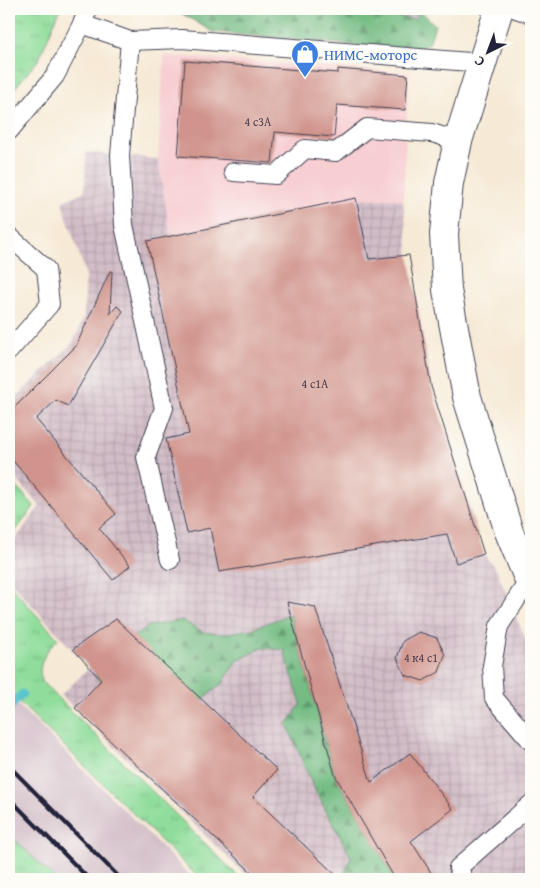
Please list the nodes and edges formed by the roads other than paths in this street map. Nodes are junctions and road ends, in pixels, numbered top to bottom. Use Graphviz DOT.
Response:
graph roads {
  1 [pos="499,9"];
  2 [pos="516,9"];
  3 [pos="531,14"];
  4 [pos="86,16"];
  5 [pos="130,41"];
  6 [pos="482,63"];
  7 [pos="9,132"];
  8 [pos="458,141"];
  9 [pos="233,172"];
  10 [pos="9,236"];
  11 [pos="9,351"];
  12 [pos="170,560"];
  13 [pos="529,577"];
  14 [pos="531,741"];
  15 [pos="531,804"];
  16 [pos="464,879"];
  1 -- 6 [label="street"];
  2 -- 3 [label="lane"];
  4 -- 5 [label="lane"];
  4 -- 7 [label="lane"];
  5 -- 6 [label="lane"];
  5 -- 12 [label="lane"];
  6 -- 8 [label="street"];
  8 -- 9 [label="lane"];
  8 -- 13 [label="street"];
  10 -- 11 [label="lane"];
  13 -- 14 [label="lane"];
  15 -- 16 [label="lane"];
}
